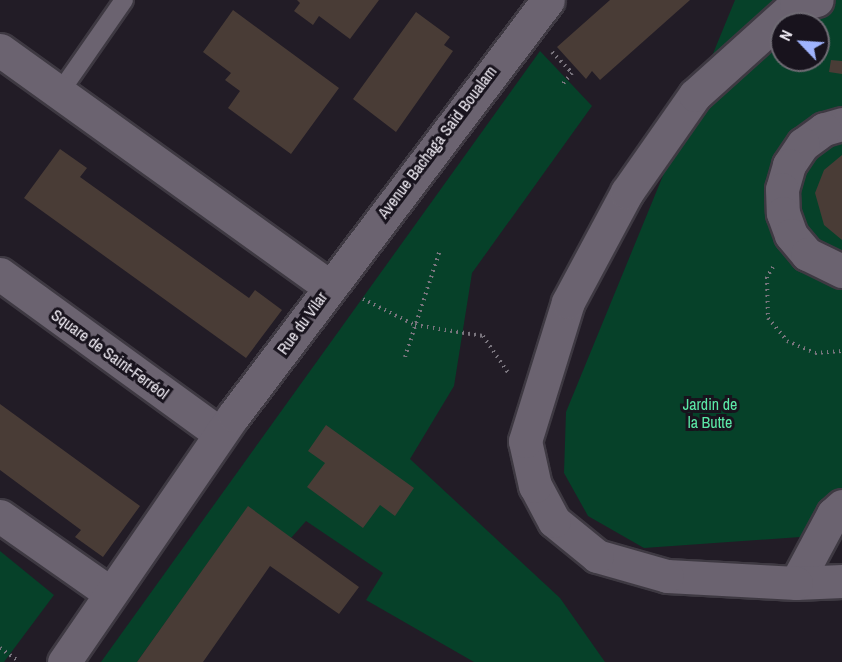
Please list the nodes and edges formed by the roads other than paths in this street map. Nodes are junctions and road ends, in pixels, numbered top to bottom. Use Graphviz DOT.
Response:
graph roads {
  1 [pos="124,0"];
  2 [pos="548,0"];
  3 [pos="817,0"];
  4 [pos="2,54"];
  5 [pos="60,92"];
  6 [pos="842,124"];
  7 [pos="842,271"];
  8 [pos="0,274"];
  9 [pos="328,286"];
  10 [pos="220,434"];
  11 [pos="842,506"];
  12 [pos="0,516"];
  13 [pos="842,581"];
  14 [pos="796,583"];
  15 [pos="110,593"];
  16 [pos="64,662"];
  1 -- 5 [label="lane"];
  2 -- 9 [label="street, Avenue Bachaga Saïd Boualam"];
  3 -- 14 [label="street"];
  4 -- 5 [label="street, Rue du Vilar"];
  5 -- 9 [label="street, Rue du Vilar"];
  6 -- 7 [label="street"];
  8 -- 10 [label="street, Square de Saint-Ferréol"];
  9 -- 10 [label="street, Rue du Vilar"];
  10 -- 15 [label="street, Rue du Vilar"];
  11 -- 14 [label="street"];
  12 -- 15 [label="street"];
  13 -- 14 [label="street"];
  15 -- 16 [label="street, Rue du Vilar"];
}
